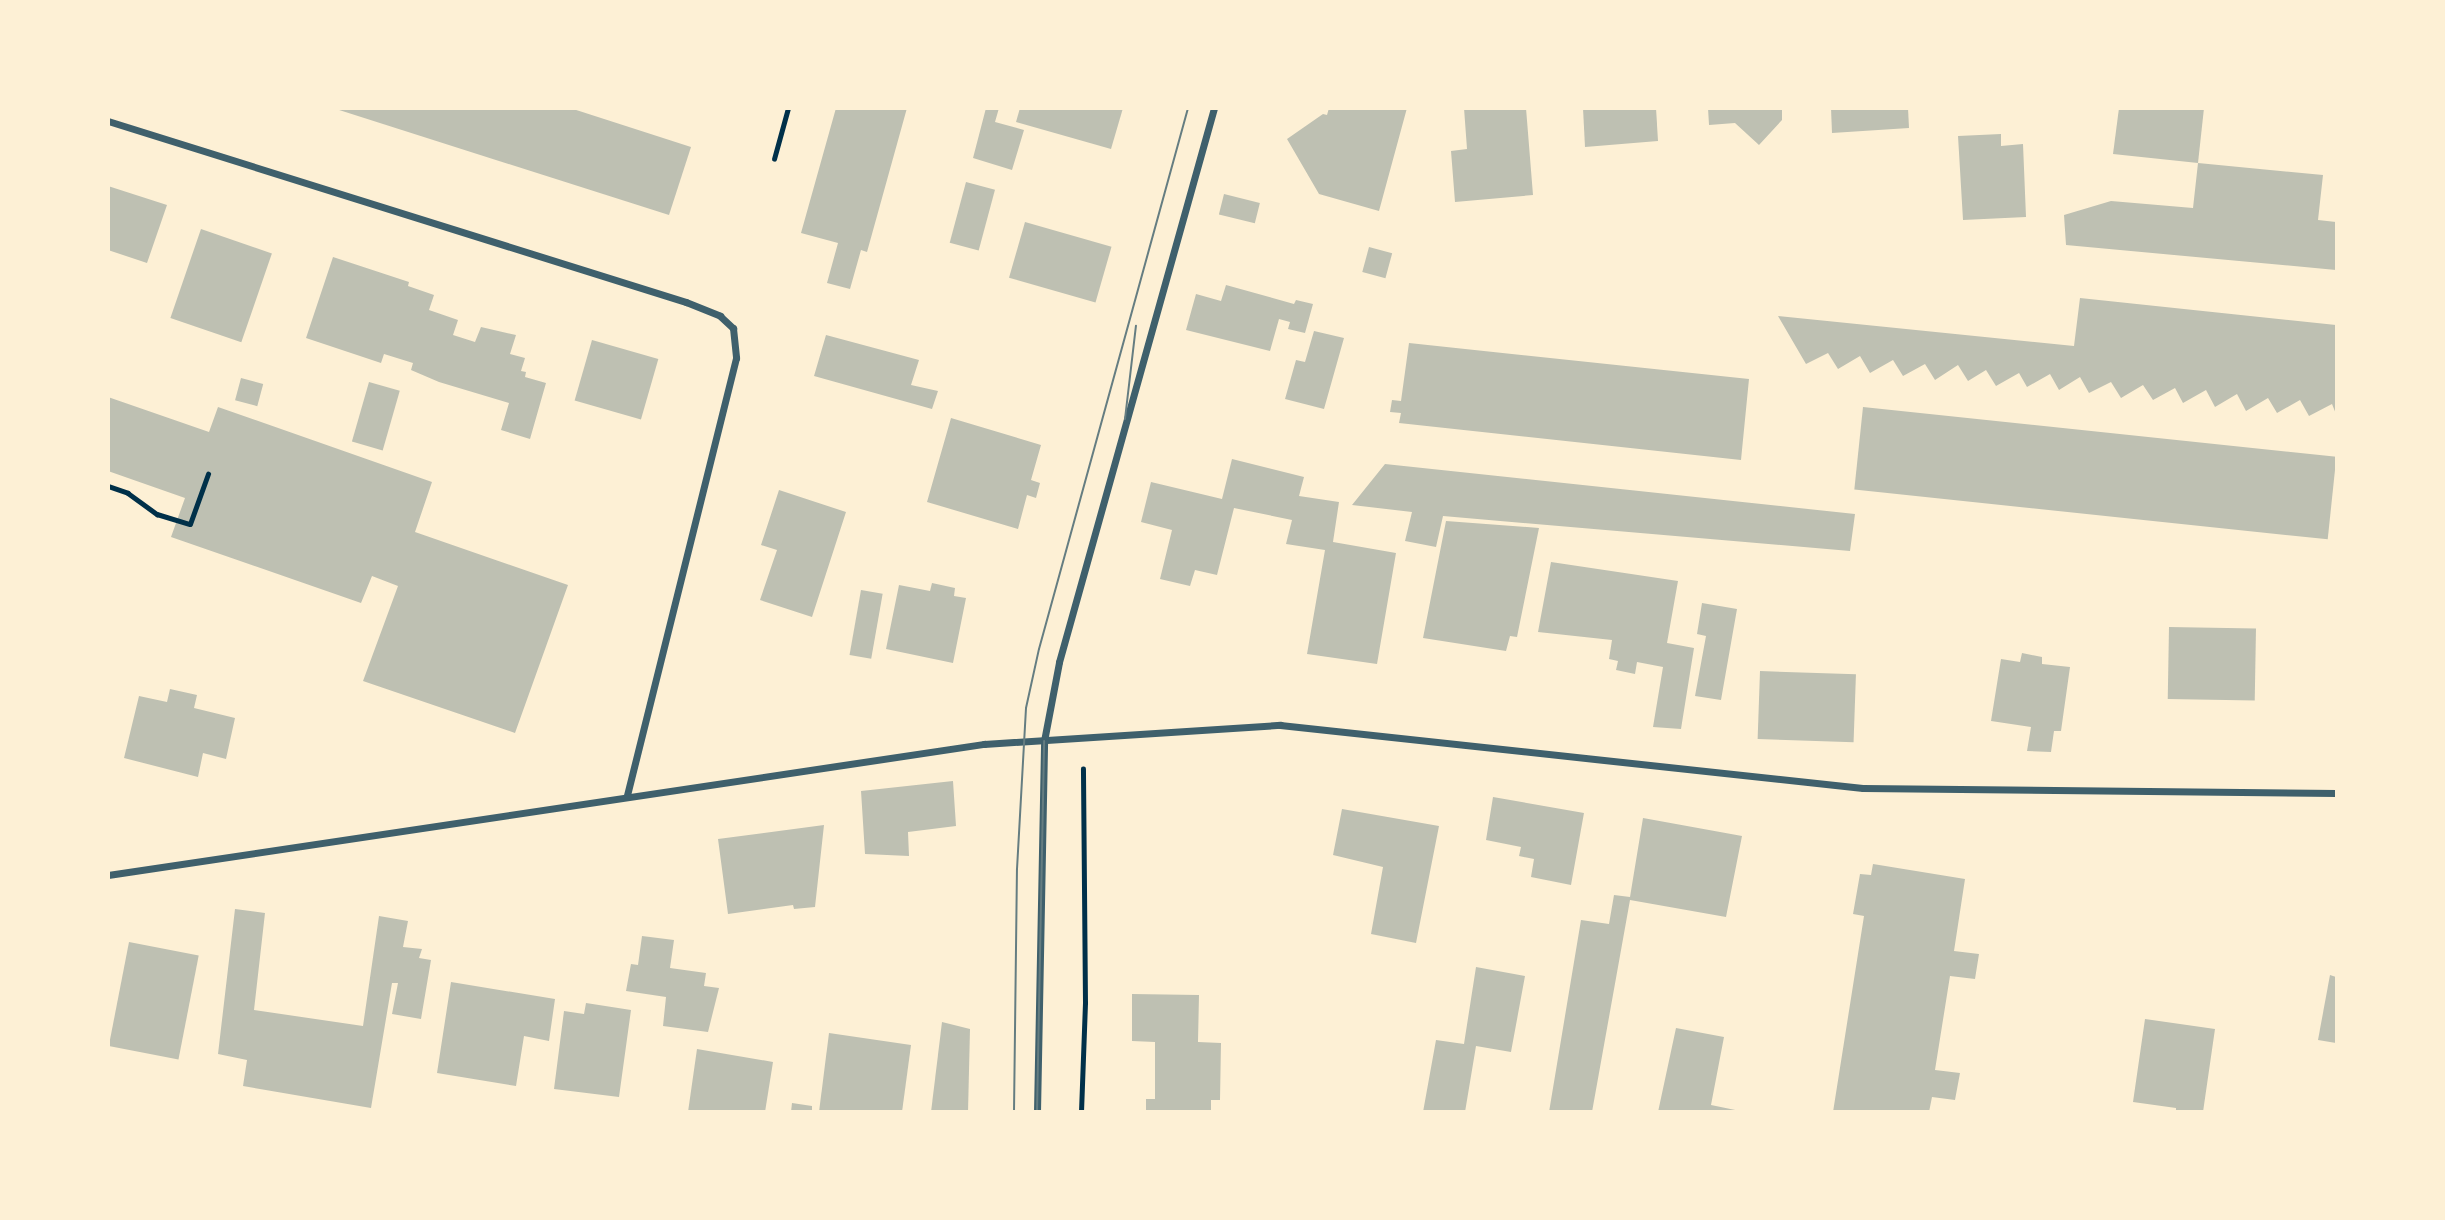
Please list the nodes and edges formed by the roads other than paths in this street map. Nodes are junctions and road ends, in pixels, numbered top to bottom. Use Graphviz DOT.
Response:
graph roads {
  1 [pos="1214,108"];
  2 [pos="108,121"];
  3 [pos="1044,741"];
  4 [pos="2336,793"];
  5 [pos="627,796"];
  6 [pos="108,874"];
  7 [pos="1037,1111"];
  1 -- 3 [label="street"];
  2 -- 5 [label="street"];
  3 -- 4 [label="street"];
  3 -- 5 [label="street"];
  3 -- 7 [label="street"];
  5 -- 6 [label="street"];
}
